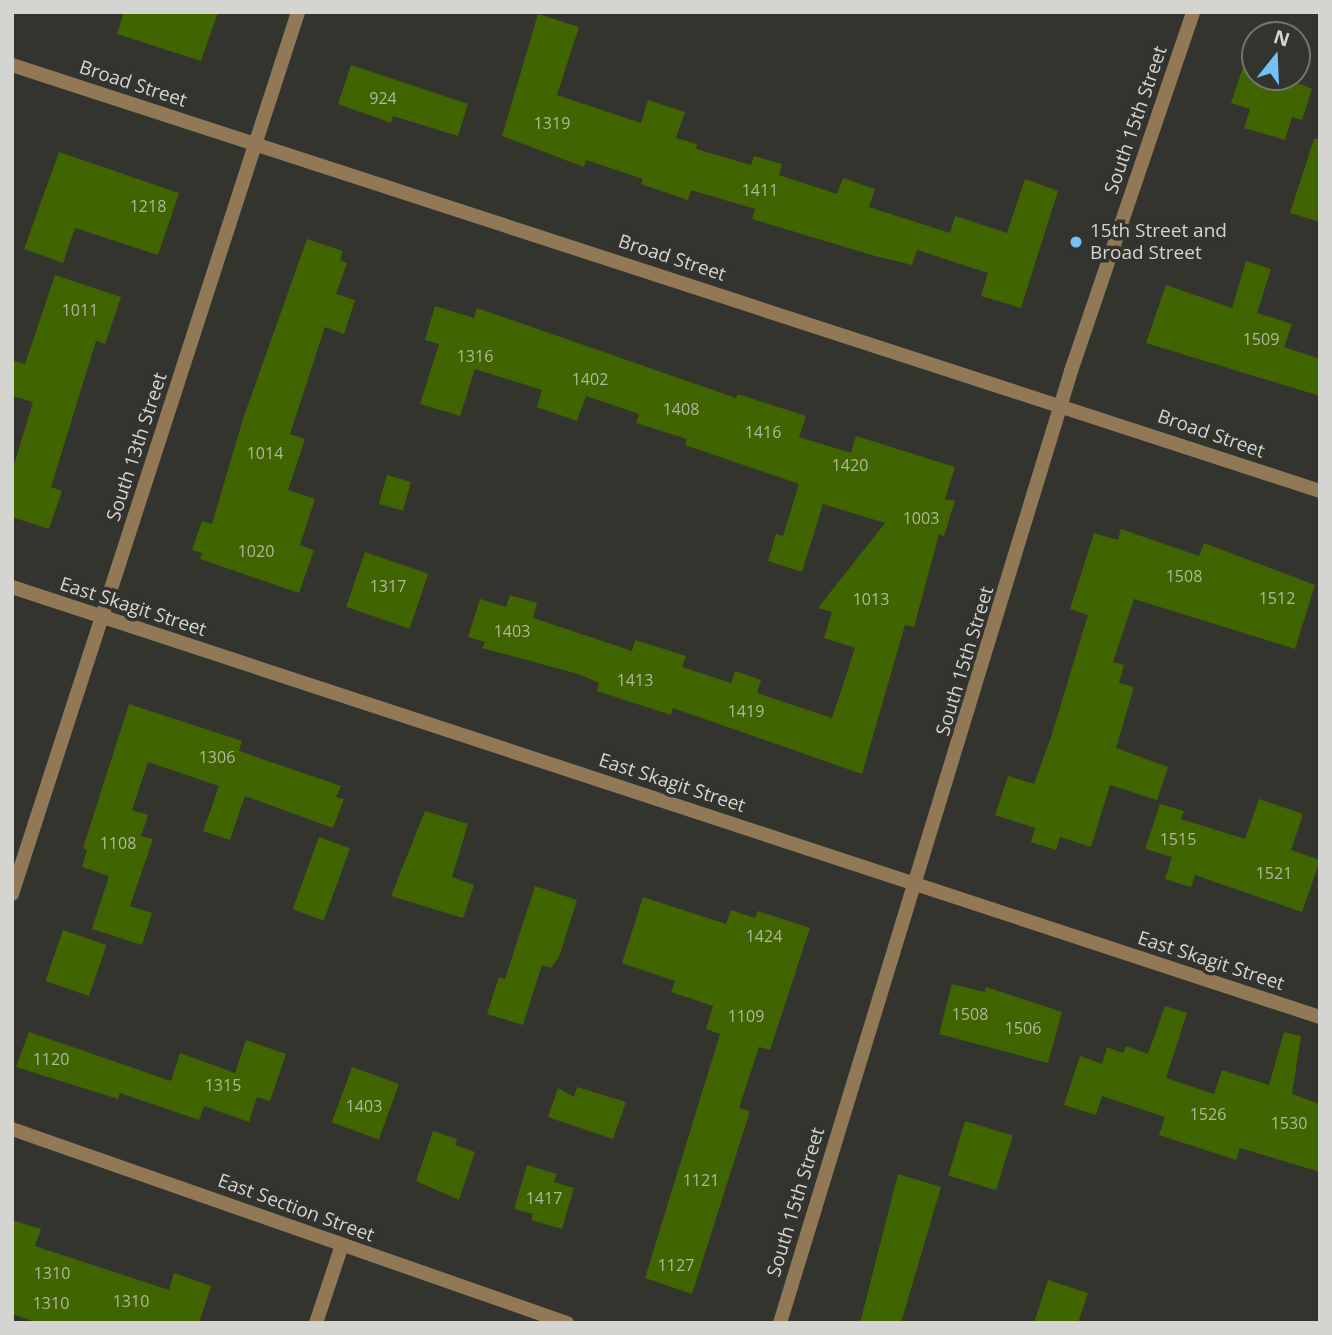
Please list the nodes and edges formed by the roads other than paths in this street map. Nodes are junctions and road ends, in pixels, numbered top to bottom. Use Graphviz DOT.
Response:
graph roads {
  1 [pos="298,12"];
  2 [pos="1193,12"];
  3 [pos="12,65"];
  4 [pos="253,143"];
  5 [pos="1062,405"];
  6 [pos="1320,491"];
  7 [pos="12,587"];
  8 [pos="103,617"];
  9 [pos="915,883"];
  10 [pos="12,894"];
  11 [pos="1320,1017"];
  12 [pos="12,1129"];
  13 [pos="342,1245"];
  14 [pos="316,1323"];
  15 [pos="567,1323"];
  16 [pos="780,1323"];
  1 -- 4 [label="street, South 13th Street"];
  2 -- 5 [label="street, South 15th Street"];
  3 -- 4 [label="street, Broad Street"];
  4 -- 5 [label="street, Broad Street"];
  4 -- 8 [label="street, South 13th Street"];
  5 -- 6 [label="street, Broad Street"];
  5 -- 9 [label="street, South 15th Street"];
  7 -- 8 [label="street, East Skagit Street"];
  8 -- 9 [label="street, East Skagit Street"];
  8 -- 10 [label="street, South 13th Street"];
  9 -- 11 [label="street, East Skagit Street"];
  9 -- 16 [label="street, South 15th Street"];
  12 -- 13 [label="street, East Section Street"];
  13 -- 14 [label="street"];
  13 -- 15 [label="street, East Section Street"];
}
